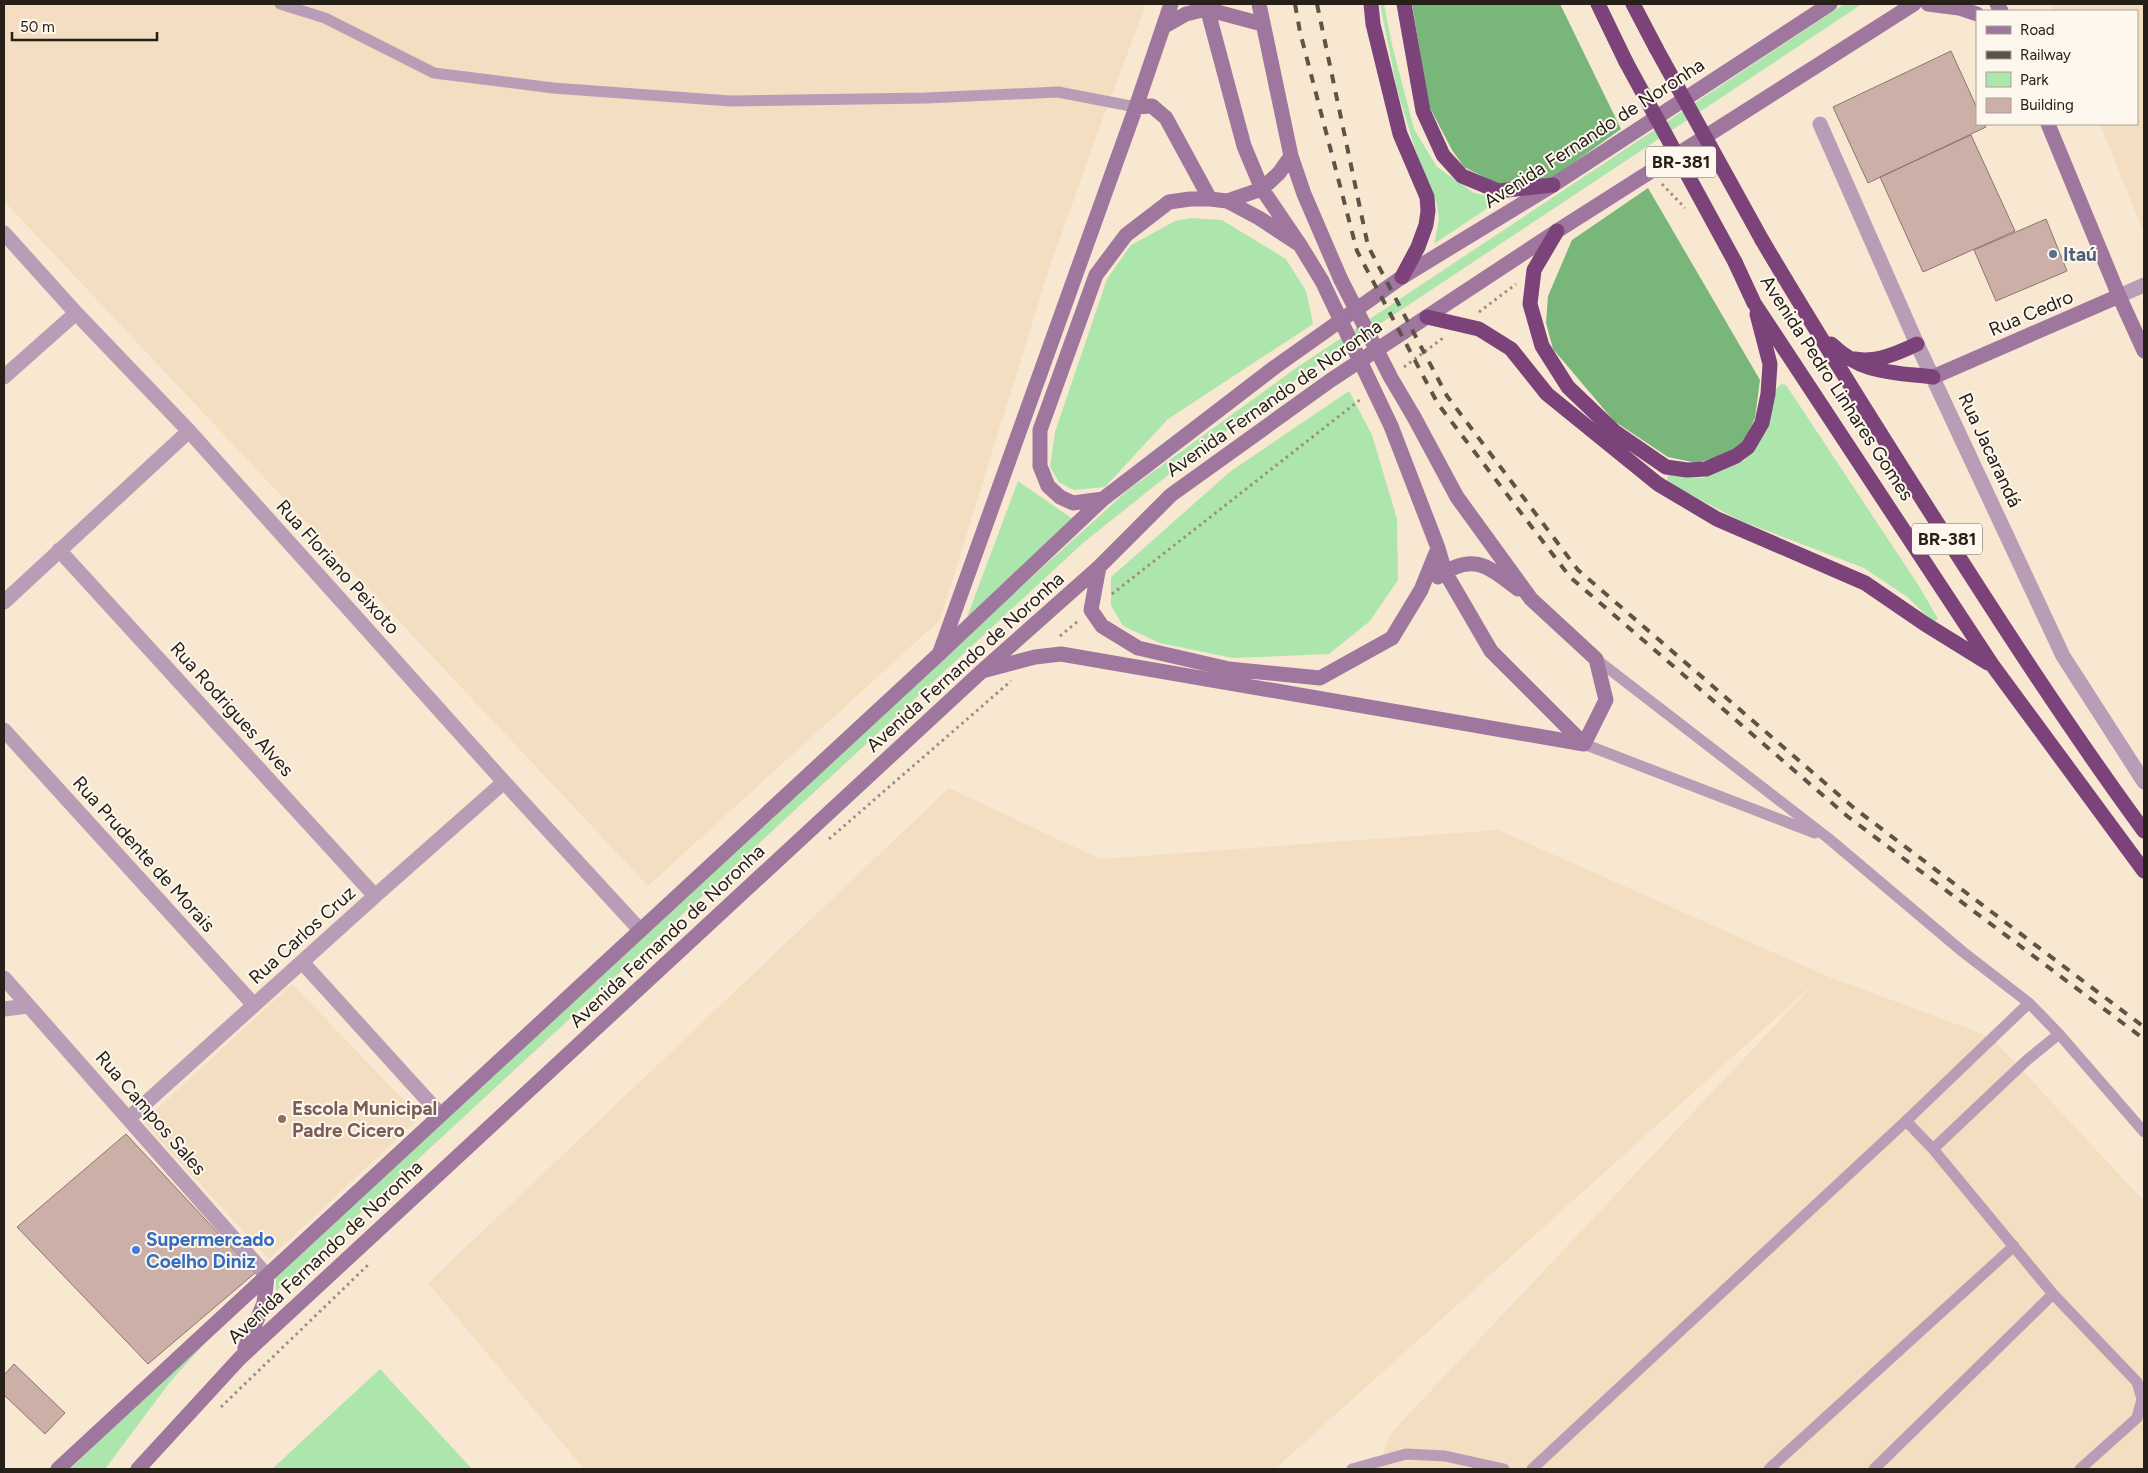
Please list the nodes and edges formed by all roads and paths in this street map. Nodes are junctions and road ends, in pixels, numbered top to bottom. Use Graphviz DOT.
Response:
graph roads {
  1 [pos="280,4"];
  2 [pos="1172,4"];
  3 [pos="1259,4"];
  4 [pos="1371,4"];
  5 [pos="1404,4"];
  6 [pos="1598,4"];
  7 [pos="1633,4"];
  8 [pos="1644,4"];
  9 [pos="1830,4"];
  10 [pos="1914,4"];
  11 [pos="1928,4"];
  12 [pos="1206,6"];
  13 [pos="1976,14"];
  14 [pos="1642,19"];
  15 [pos="1262,24"];
  16 [pos="1163,27"];
  17 [pos="1136,107"];
  18 [pos="1820,124"];
  19 [pos="2048,125"];
  20 [pos="1291,156"];
  21 [pos="1658,179"];
  22 [pos="1553,185"];
  23 [pos="1262,189"];
  24 [pos="1210,199"];
  25 [pos="1227,201"];
  26 [pos="1690,213"];
  27 [pos="1557,231"];
  28 [pos="6,237"];
  29 [pos="1300,245"];
  30 [pos="1534,270"];
  31 [pos="1402,277"];
  32 [pos="2144,285"];
  33 [pos="2119,296"];
  34 [pos="1754,302"];
  35 [pos="76,313"];
  36 [pos="1427,317"];
  37 [pos="1461,325"];
  38 [pos="1813,328"];
  39 [pos="1917,344"];
  40 [pos="2144,351"];
  41 [pos="1844,357"];
  42 [pos="1399,370"];
  43 [pos="4,376"];
  44 [pos="1933,376"];
  45 [pos="1369,393"];
  46 [pos="189,431"];
  47 [pos="1103,500"];
  48 [pos="1438,548"];
  49 [pos="59,550"];
  50 [pos="1099,567"];
  51 [pos="1445,572"];
  52 [pos="1421,590"];
  53 [pos="1531,599"];
  54 [pos="4,602"];
  55 [pos="1091,610"];
  56 [pos="1056,640"];
  57 [pos="938,655"];
  58 [pos="1035,657"];
  59 [pos="1596,659"];
  60 [pos="1993,666"];
  61 [pos="982,671"];
  62 [pos="4,730"];
  63 [pos="1584,744"];
  64 [pos="504,782"];
  65 [pos="2144,782"];
  66 [pos="2144,831"];
  67 [pos="1828,838"];
  68 [pos="826,841"];
  69 [pos="2144,871"];
  70 [pos="375,896"];
  71 [pos="640,930"];
  72 [pos="302,962"];
  73 [pos="4,978"];
  74 [pos="2029,1003"];
  75 [pos="254,1005"];
  76 [pos="28,1006"];
  77 [pos="4,1009"];
  78 [pos="2059,1034"];
  79 [pos="440,1114"];
  80 [pos="129,1118"];
  81 [pos="1906,1121"];
  82 [pos="2144,1132"];
  83 [pos="1933,1149"];
  84 [pos="2014,1246"];
  85 [pos="375,1259"];
  86 [pos="267,1276"];
  87 [pos="2053,1294"];
  88 [pos="240,1358"];
  89 [pos="214,1414"];
  90 [pos="1775,1468"];
  91 [pos="58,1469"];
  92 [pos="138,1469"];
  93 [pos="1352,1469"];
  94 [pos="1504,1469"];
  95 [pos="1532,1469"];
  96 [pos="1874,1469"];
  97 [pos="2080,1469"];
  1 -- 17 [label="lane"];
  2 -- 16 [label="main road"];
  3 -- 15 [label="main road"];
  4 -- 31 [label="highway"];
  5 -- 22 [label="highway"];
  6 -- 34 [label="highway, Avenida Pedro Linhares Gomes / BR-381, bridge"];
  7 -- 14 [label="highway, Avenida Pedro Linhares Gomes / BR-381"];
  8 -- 14 [label="highway"];
  9 -- 22 [label="main road, Avenida Fernando de Noronha"];
  10 -- 27 [label="main road, Avenida Fernando de Noronha"];
  11 -- 13 [label="main road"];
  12 -- 15 [label="main road"];
  12 -- 16 [label="main road"];
  12 -- 23 [label="main road"];
  14 -- 38 [label="highway, Avenida Pedro Linhares Gomes / BR-381, bridge"];
  15 -- 20 [label="main road"];
  16 -- 17 [label="main road"];
  17 -- 24 [label="main road"];
  17 -- 57 [label="main road"];
  18 -- 39 [label="street, Rua Jacarandá"];
  19 -- 33 [label="main road"];
  20 -- 23 [label="main road"];
  20 -- 53 [label="main road, bridge"];
  21 -- 26 [label="path"];
  22 -- 31 [label="main road, Avenida Fernando de Noronha"];
  23 -- 25 [label="main road"];
  23 -- 29 [label="main road"];
  24 -- 25 [label="main road"];
  24 -- 47 [label="main road"];
  25 -- 29 [label="main road"];
  27 -- 30 [label="highway"];
  27 -- 36 [label="main road, Avenida Fernando de Noronha"];
  28 -- 35 [label="street, Rua Floriano Peixoto"];
  29 -- 48 [label="main road, bridge"];
  30 -- 34 [label="highway"];
  30 -- 37 [label="path"];
  31 -- 47 [label="main road, Avenida Fernando de Noronha"];
  32 -- 33 [label="street, Rua Cedro"];
  33 -- 40 [label="main road"];
  33 -- 44 [label="main road, Rua Cedro"];
  34 -- 60 [label="highway, Avenida Pedro Linhares Gomes / BR-381"];
  35 -- 43 [label="street"];
  35 -- 46 [label="street, Rua Floriano Peixoto"];
  36 -- 37 [label="highway"];
  36 -- 50 [label="main road, Avenida Fernando de Noronha"];
  37 -- 42 [label="path"];
  37 -- 60 [label="highway"];
  38 -- 41 [label="highway"];
  38 -- 66 [label="highway, Avenida Pedro Linhares Gomes / BR-381"];
  39 -- 41 [label="highway"];
  39 -- 44 [label="street, Rua Jacarandá"];
  41 -- 44 [label="highway"];
  44 -- 65 [label="street, Rua Jacarandá"];
  45 -- 55 [label="path"];
  46 -- 49 [label="street"];
  46 -- 64 [label="street, Rua Floriano Peixoto"];
  47 -- 57 [label="main road, Avenida Fernando de Noronha"];
  48 -- 51 [label="main road"];
  48 -- 52 [label="main road"];
  49 -- 54 [label="street"];
  49 -- 70 [label="street, Rua Rodrigues Alves"];
  50 -- 55 [label="main road"];
  50 -- 61 [label="main road, Avenida Fernando de Noronha"];
  51 -- 52 [label="main road"];
  51 -- 53 [label="main road"];
  51 -- 63 [label="main road"];
  52 -- 55 [label="main road"];
  53 -- 59 [label="main road"];
  55 -- 56 [label="path"];
  57 -- 71 [label="main road, Avenida Fernando de Noronha"];
  58 -- 61 [label="main road"];
  58 -- 63 [label="main road"];
  58 -- 68 [label="path"];
  59 -- 63 [label="main road"];
  59 -- 67 [label="lane"];
  60 -- 69 [label="highway, Avenida Pedro Linhares Gomes / BR-381"];
  61 -- 88 [label="main road, Avenida Fernando de Noronha"];
  62 -- 75 [label="street, Rua Prudente de Morais"];
  63 -- 67 [label="lane"];
  64 -- 70 [label="street, Rua Carlos Cruz"];
  64 -- 71 [label="street, Rua Floriano Peixoto"];
  67 -- 74 [label="lane"];
  70 -- 72 [label="street, Rua Carlos Cruz"];
  71 -- 79 [label="main road, Avenida Fernando de Noronha"];
  72 -- 75 [label="street, Rua Carlos Cruz"];
  72 -- 79 [label="street"];
  73 -- 76 [label="street, Rua Campos Sales"];
  74 -- 78 [label="lane"];
  74 -- 81 [label="lane"];
  75 -- 80 [label="street, Rua Carlos Cruz"];
  76 -- 77 [label="street"];
  76 -- 80 [label="street, Rua Campos Sales"];
  78 -- 82 [label="lane"];
  78 -- 83 [label="lane"];
  79 -- 86 [label="main road, Avenida Fernando de Noronha"];
  80 -- 86 [label="street, Rua Campos Sales"];
  81 -- 83 [label="lane"];
  81 -- 95 [label="lane"];
  83 -- 84 [label="lane"];
  84 -- 87 [label="lane"];
  84 -- 90 [label="lane"];
  85 -- 89 [label="path"];
  86 -- 88 [label="main road"];
  86 -- 91 [label="main road, Avenida Fernando de Noronha"];
  87 -- 96 [label="lane"];
  87 -- 97 [label="lane"];
  88 -- 92 [label="main road, Avenida Fernando de Noronha"];
  93 -- 94 [label="lane"];
}
